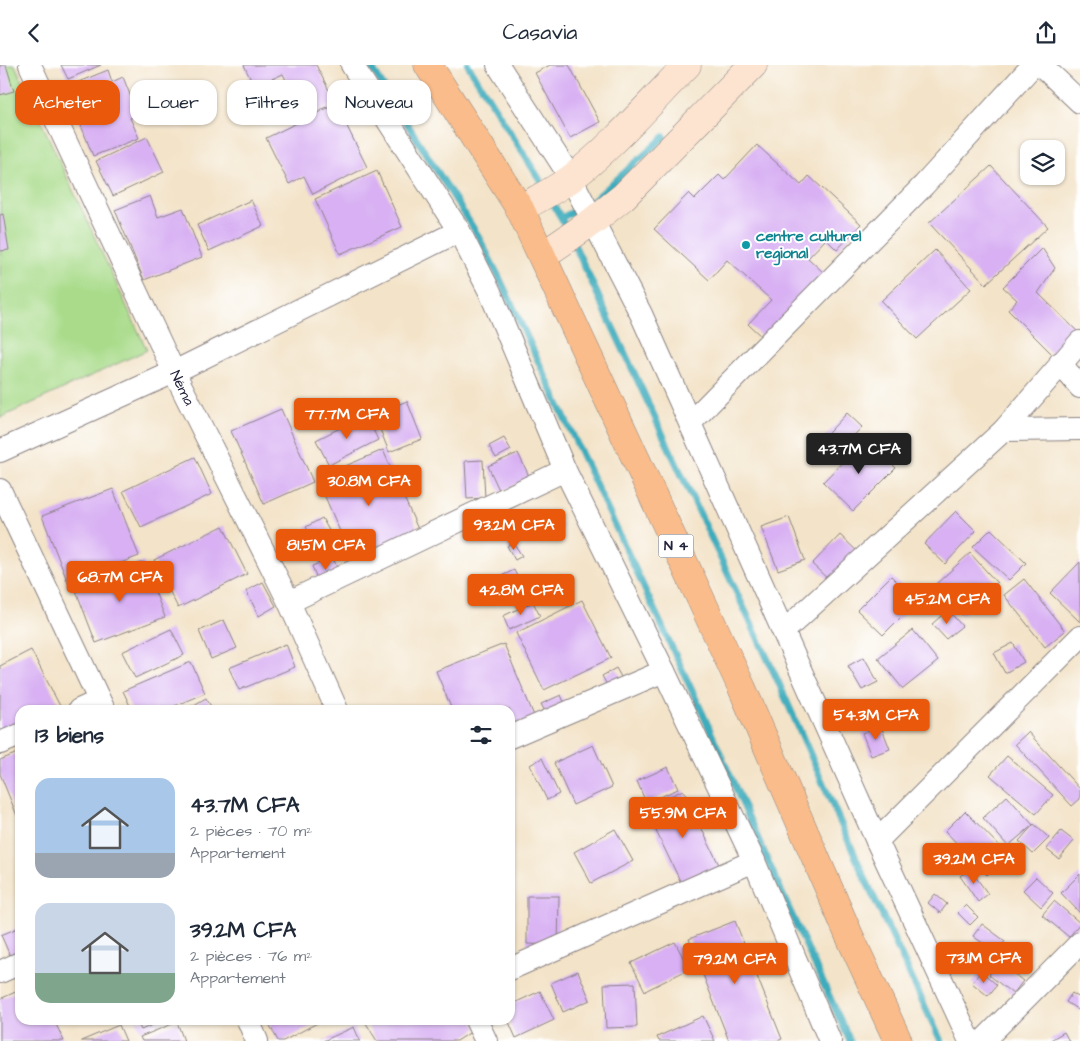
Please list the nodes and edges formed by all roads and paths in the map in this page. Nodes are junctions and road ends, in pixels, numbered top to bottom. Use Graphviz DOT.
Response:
graph roads {
  1 [pos="30,65"];
  2 [pos="352,65"];
  3 [pos="428,65"];
  4 [pos="498,65"];
  5 [pos="687,65"];
  6 [pos="753,65"];
  7 [pos="1033,65"];
  8 [pos="1041,65"];
  9 [pos="1080,102"];
  10 [pos="564,182"];
  11 [pos="520,209"];
  12 [pos="585,227"];
  13 [pos="459,231"];
  14 [pos="542,256"];
  15 [pos="1080,342"];
  16 [pos="1060,363"];
  17 [pos="174,372"];
  18 [pos="1080,387"];
  19 [pos="690,423"];
  20 [pos="1080,429"];
  21 [pos="1004,430"];
  22 [pos="0,451"];
  23 [pos="565,470"];
  24 [pos="0,490"];
  25 [pos="288,602"];
  26 [pos="784,631"];
  27 [pos="1080,637"];
  28 [pos="664,671"];
  29 [pos="101,705"];
  30 [pos="335,705"];
  31 [pos="515,735"];
  32 [pos="15,737"];
  33 [pos="0,743"];
  34 [pos="877,841"];
  35 [pos="754,861"];
  36 [pos="1080,943"];
  37 [pos="15,965"];
  38 [pos="515,967"];
  39 [pos="0,972"];
  40 [pos="250,1025"];
  41 [pos="478,1025"];
  42 [pos="257,1041"];
  43 [pos="486,1041"];
  44 [pos="830,1041"];
  45 [pos="898,1041"];
  46 [pos="970,1041"];
  47 [pos="983,1041"];
  1 -- 17 [label="street, Néma"];
  2 -- 13 [label="street"];
  3 -- 11 [label="highway, N 4"];
  4 -- 10 [label="street"];
  5 -- 10 [label="street"];
  6 -- 12 [label="street"];
  7 -- 19 [label="street"];
  8 -- 9 [label="street"];
  10 -- 11 [label="street"];
  10 -- 12 [label="street"];
  11 -- 14 [label="highway, N 4"];
  12 -- 14 [label="street"];
  12 -- 19 [label="street"];
  13 -- 17 [label="street"];
  13 -- 23 [label="street"];
  14 -- 45 [label="highway, N 4"];
  15 -- 16 [label="street"];
  16 -- 18 [label="street"];
  16 -- 21 [label="street"];
  17 -- 22 [label="street"];
  17 -- 25 [label="street, Néma"];
  19 -- 26 [label="street"];
  20 -- 21 [label="street"];
  21 -- 26 [label="street"];
  23 -- 25 [label="street"];
  23 -- 28 [label="street"];
  24 -- 29 [label="street"];
  25 -- 30 [label="street, Néma"];
  26 -- 34 [label="street"];
  27 -- 34 [label="street"];
  28 -- 31 [label="street"];
  28 -- 35 [label="street"];
  32 -- 33 [label="street"];
  34 -- 46 [label="street"];
  35 -- 38 [label="street"];
  35 -- 44 [label="street"];
  36 -- 47 [label="street"];
  37 -- 39 [label="street"];
  40 -- 42 [label="street"];
  41 -- 43 [label="street"];
}
